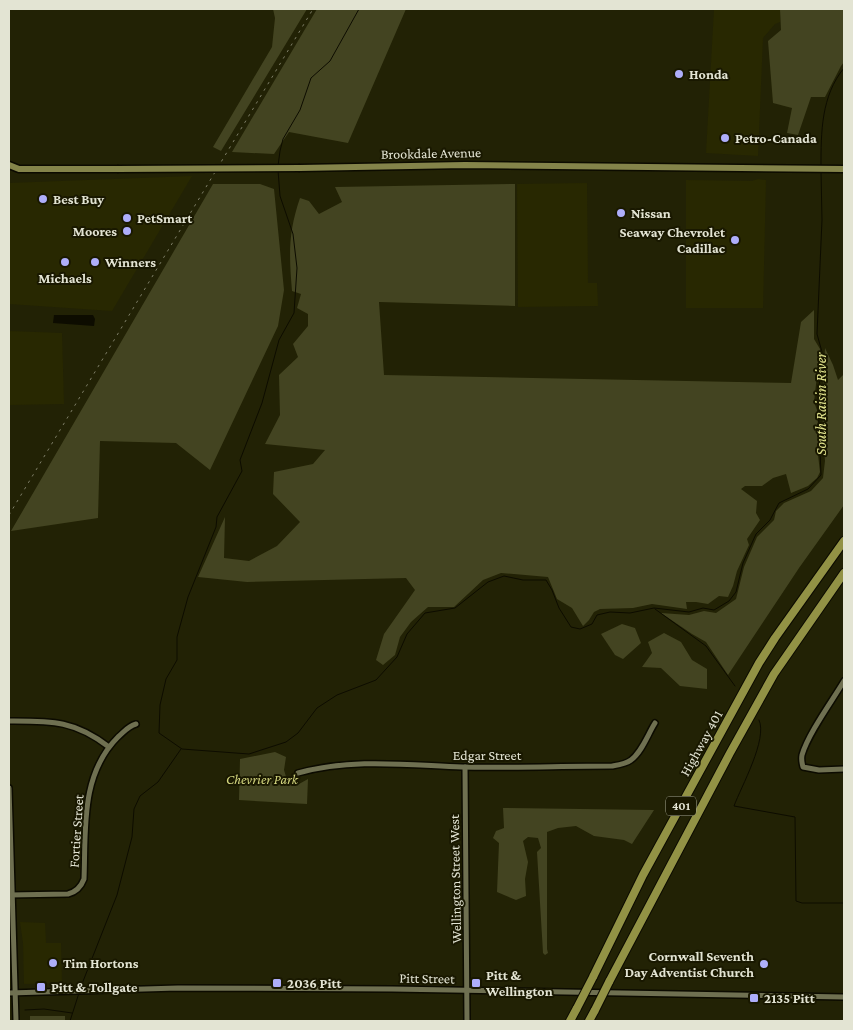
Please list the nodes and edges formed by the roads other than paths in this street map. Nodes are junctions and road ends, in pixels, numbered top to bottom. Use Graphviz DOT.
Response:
graph roads {
  1 [pos="9,165"];
  2 [pos="19,169"];
  3 [pos="844,169"];
  4 [pos="9,172"];
  5 [pos="844,541"];
  6 [pos="844,573"];
  7 [pos="844,681"];
  8 [pos="9,721"];
  9 [pos="655,722"];
  10 [pos="136,724"];
  11 [pos="109,747"];
  12 [pos="465,767"];
  13 [pos="844,770"];
  14 [pos="298,773"];
  15 [pos="9,788"];
  16 [pos="9,818"];
  17 [pos="11,894"];
  18 [pos="468,990"];
  19 [pos="9,993"];
  20 [pos="16,993"];
  21 [pos="844,997"];
  22 [pos="16,1021"];
  23 [pos="467,1021"];
  24 [pos="570,1021"];
  25 [pos="589,1021"];
  1 -- 2 [label="main road, Brookdale Avenue"];
  2 -- 3 [label="main road, Brookdale Avenue, bridge"];
  2 -- 4 [label="main road, Brookdale Avenue"];
  5 -- 24 [label="highway, Highway 401 / 401, bridge"];
  6 -- 25 [label="highway, 401, bridge"];
  7 -- 13 [label="street"];
  8 -- 11 [label="street"];
  9 -- 12 [label="street, Edgar Street"];
  10 -- 11 [label="street, Fortier Street"];
  11 -- 17 [label="street, Fortier Street"];
  12 -- 14 [label="street, Edgar Street"];
  12 -- 18 [label="street, Wellington Street West"];
  15 -- 16 [label="street"];
  16 -- 17 [label="street"];
  17 -- 20 [label="street"];
  18 -- 20 [label="street, Pitt Street"];
  18 -- 21 [label="street, Pitt Street"];
  18 -- 23 [label="street, Wellington Street West"];
  19 -- 20 [label="street, Pitt Street"];
  20 -- 22 [label="street"];
}
